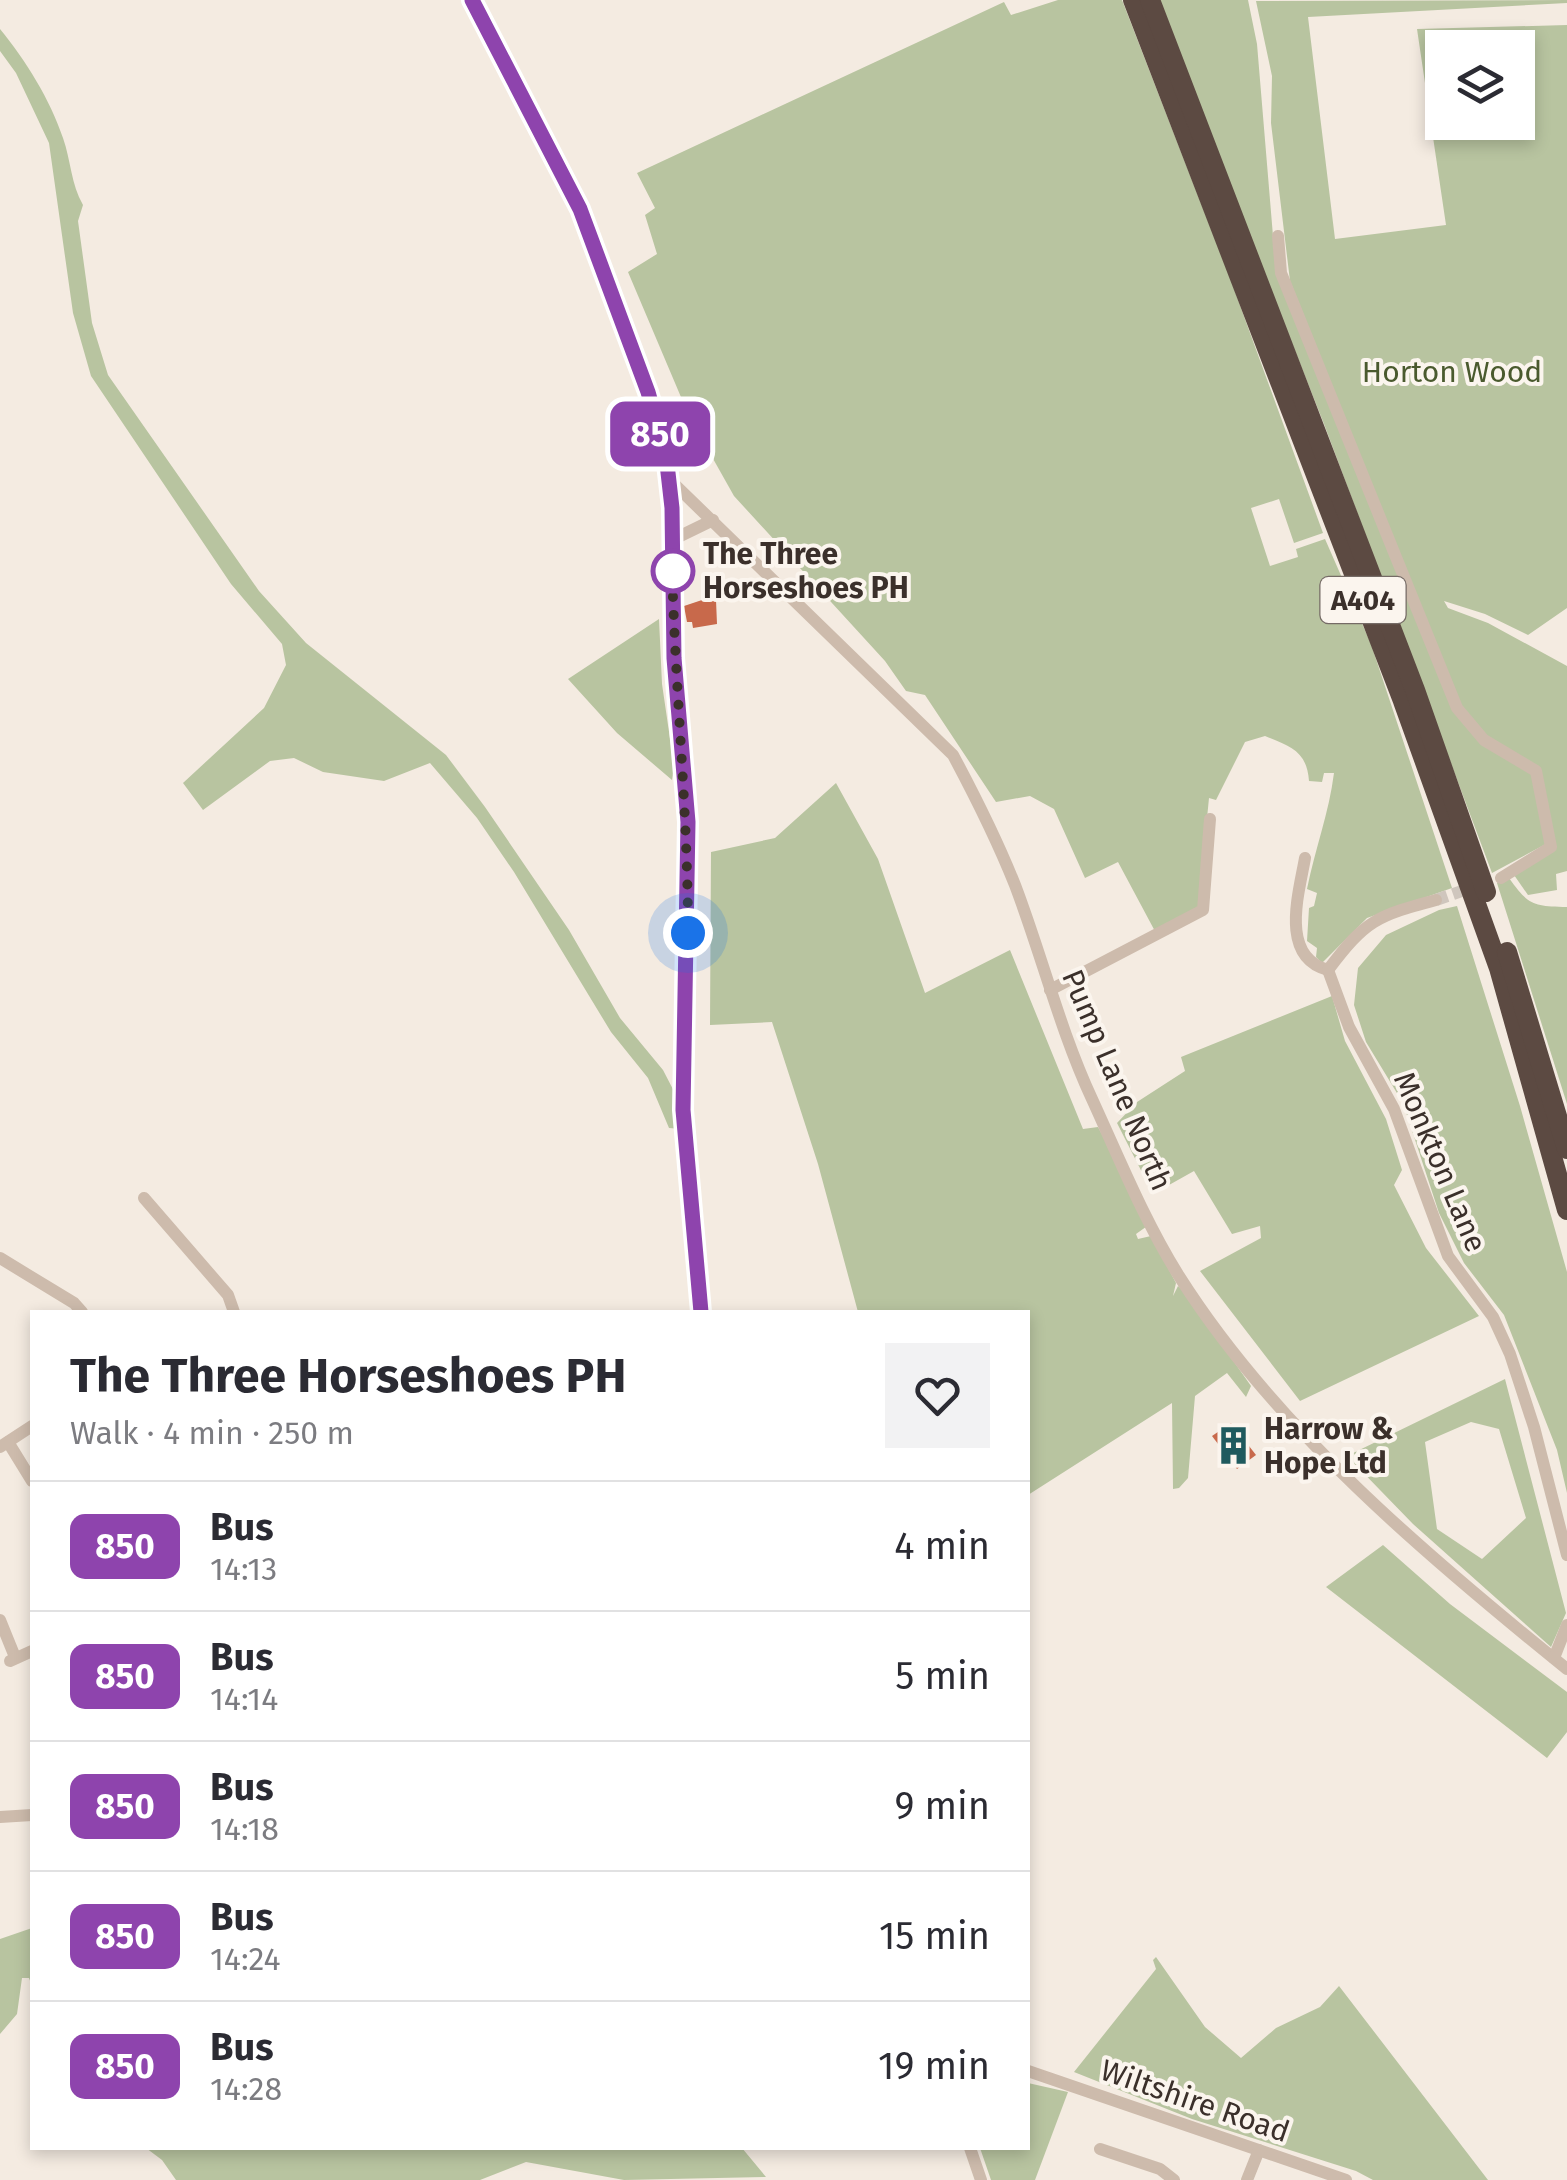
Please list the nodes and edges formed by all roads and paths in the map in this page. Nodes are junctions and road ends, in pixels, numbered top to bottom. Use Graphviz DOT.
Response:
graph roads {
  1 [pos="472,0"];
  2 [pos="1133,0"];
  3 [pos="1150,0"];
  4 [pos="1278,236"];
  5 [pos="669,480"];
  6 [pos="713,520"];
  7 [pos="672,540"];
  8 [pos="1210,819"];
  9 [pos="1305,858"];
  10 [pos="1501,878"];
  11 [pos="1436,900"];
  12 [pos="1328,970"];
  13 [pos="1050,990"];
  14 [pos="1567,1149"];
  15 [pos="147,1204"];
  16 [pos="1567,1210"];
  17 [pos="0,1258"];
  18 [pos="80,1310"];
  19 [pos="233,1310"];
  20 [pos="701,1310"];
  21 [pos="30,1427"];
  22 [pos="4,1444"];
  23 [pos="30,1478"];
  24 [pos="1567,1555"];
  25 [pos="0,1620"];
  26 [pos="1567,1625"];
  27 [pos="30,1652"];
  28 [pos="1554,1658"];
  29 [pos="1567,1669"];
  30 [pos="30,1815"];
  31 [pos="0,1817"];
  32 [pos="1030,2072"];
  33 [pos="1100,2148"];
  34 [pos="971,2150"];
  35 [pos="1259,2150"];
  36 [pos="981,2180"];
  37 [pos="1174,2180"];
  38 [pos="1247,2180"];
  39 [pos="1346,2180"];
  1 -- 5 [label="street"];
  2 -- 16 [label="highway, A404"];
  3 -- 14 [label="highway, A404"];
  4 -- 10 [label="street"];
  5 -- 6 [label="street, Pump Lane North"];
  5 -- 7 [label="street"];
  6 -- 7 [label="street"];
  6 -- 13 [label="street, Pump Lane North"];
  7 -- 20 [label="street"];
  8 -- 13 [label="street"];
  9 -- 12 [label="street"];
  11 -- 12 [label="street"];
  12 -- 24 [label="street, Monkton Lane"];
  13 -- 28 [label="street, Pump Lane North"];
  15 -- 19 [label="street"];
  17 -- 18 [label="street"];
  21 -- 22 [label="street"];
  22 -- 23 [label="street"];
  25 -- 27 [label="street"];
  26 -- 28 [label="street"];
  28 -- 29 [label="street, Pump Lane North"];
  30 -- 31 [label="street"];
  32 -- 35 [label="street, Wiltshire Road"];
  33 -- 37 [label="street"];
  34 -- 36 [label="street"];
  35 -- 38 [label="street"];
  35 -- 39 [label="street, Wiltshire Road"];
}
